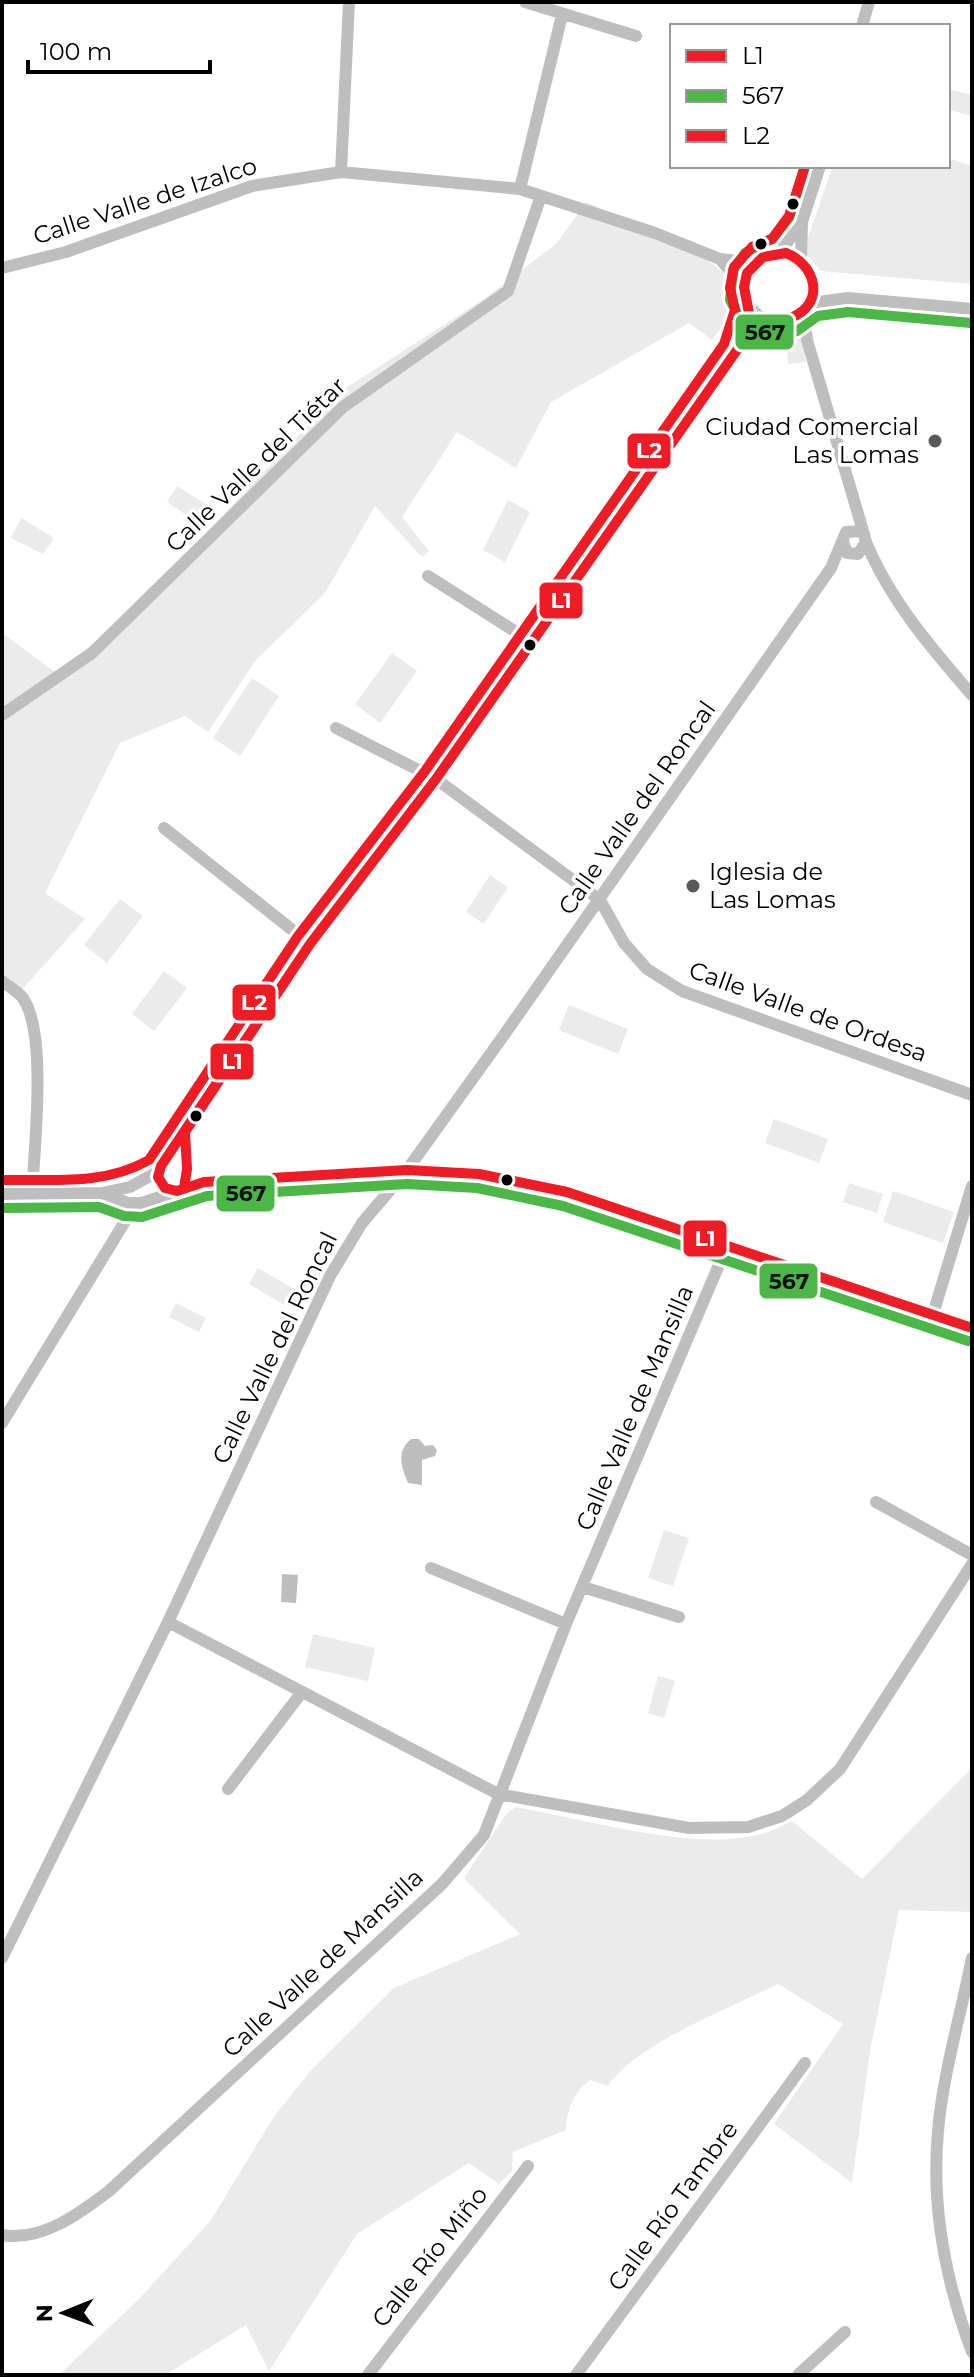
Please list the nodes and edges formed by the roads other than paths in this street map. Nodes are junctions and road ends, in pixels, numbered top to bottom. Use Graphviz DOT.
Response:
graph roads {
  1 [pos="349,2"];
  2 [pos="525,2"];
  3 [pos="869,2"];
  4 [pos="562,15"];
  5 [pos="863,24"];
  6 [pos="636,36"];
  7 [pos="819,168"];
  8 [pos="341,172"];
  9 [pos="520,189"];
  10 [pos="541,196"];
  11 [pos="802,222"];
  12 [pos="781,251"];
  13 [pos="801,257"];
  14 [pos="720,259"];
  15 [pos="755,263"];
  16 [pos="2,268"];
  17 [pos="744,287"];
  18 [pos="815,287"];
  19 [pos="848,298"];
  20 [pos="807,308"];
  21 [pos="972,309"];
  22 [pos="750,310"];
  23 [pos="785,321"];
  24 [pos="765,322"];
  25 [pos="808,341"];
  26 [pos="737,350"];
  27 [pos="852,502"];
  28 [pos="844,537"];
  29 [pos="864,537"];
  30 [pos="855,554"];
  31 [pos="831,568"];
  32 [pos="877,569"];
  33 [pos="428,576"];
  34 [pos="532,642"];
  35 [pos="972,695"];
  36 [pos="2,715"];
  37 [pos="336,728"];
  38 [pos="436,779"];
  39 [pos="164,828"];
  40 [pos="600,900"];
  41 [pos="310,944"];
  42 [pos="2,981"];
  43 [pos="972,1095"];
  44 [pos="185,1132"];
  45 [pos="184,1163"];
  46 [pos="160,1168"];
  47 [pos="407,1170"];
  48 [pos="972,1186"];
  49 [pos="130,1187"];
  50 [pos="184,1188"];
  51 [pos="171,1191"];
  52 [pos="102,1193"];
  53 [pos="2,1194"];
  54 [pos="32,1194"];
  55 [pos="128,1203"];
  56 [pos="142,1203"];
  57 [pos="124,1223"];
  58 [pos="727,1246"];
  59 [pos="933,1314"];
  60 [pos="972,1328"];
  61 [pos="2,1423"];
  62 [pos="876,1502"];
  63 [pos="972,1555"];
  64 [pos="972,1564"];
  65 [pos="431,1568"];
  66 [pos="583,1587"];
  67 [pos="679,1617"];
  68 [pos="168,1622"];
  69 [pos="566,1624"];
  70 [pos="302,1692"];
  71 [pos="228,1789"];
  72 [pos="498,1794"];
  73 [pos="2,1958"];
  74 [pos="972,1958"];
  75 [pos="805,2063"];
  76 [pos="528,2166"];
  77 [pos="2,2235"];
  78 [pos="845,2332"];
  79 [pos="972,2352"];
  80 [pos="368,2375"];
  81 [pos="576,2375"];
  82 [pos="798,2375"];
  1 -- 8 [label="street"];
  2 -- 4 [label="street"];
  3 -- 5 [label="street"];
  4 -- 6 [label="street"];
  4 -- 9 [label="street"];
  7 -- 11 [label="street"];
  8 -- 9 [label="street, Calle Valle de Izalco"];
  8 -- 16 [label="street, Calle Valle de Izalco"];
  9 -- 10 [label="street, Calle Valle de Izalco"];
  10 -- 14 [label="street, Calle Valle de Izalco"];
  10 -- 36 [label="street, Calle Valle del Tiétar"];
  11 -- 12 [label="street"];
  11 -- 13 [label="street"];
  12 -- 13 [label="street"];
  12 -- 15 [label="street"];
  13 -- 18 [label="street"];
  14 -- 15 [label="street, Calle Valle de Izalco"];
  14 -- 17 [label="street, Calle Valle de Izalco"];
  15 -- 17 [label="street"];
  17 -- 22 [label="street"];
  18 -- 19 [label="street"];
  18 -- 20 [label="street"];
  19 -- 20 [label="street"];
  19 -- 21 [label="street"];
  20 -- 23 [label="street"];
  20 -- 25 [label="street"];
  22 -- 24 [label="street"];
  22 -- 26 [label="street"];
  23 -- 24 [label="street"];
  23 -- 25 [label="street"];
  24 -- 26 [label="street"];
  25 -- 27 [label="street"];
  26 -- 34 [label="street"];
  27 -- 28 [label="street, Calle Valle del Roncal"];
  27 -- 29 [label="street"];
  28 -- 29 [label="street"];
  28 -- 30 [label="street"];
  28 -- 31 [label="street, Calle Valle del Roncal"];
  29 -- 30 [label="street"];
  29 -- 32 [label="street"];
  30 -- 31 [label="street, Calle Valle del Roncal"];
  30 -- 32 [label="street"];
  31 -- 40 [label="street, Calle Valle del Roncal"];
  32 -- 35 [label="street"];
  33 -- 34 [label="street"];
  34 -- 38 [label="street"];
  37 -- 38 [label="street, Calle Valle de Ordesa"];
  38 -- 40 [label="street, Calle Valle de Ordesa"];
  38 -- 41 [label="street"];
  39 -- 41 [label="street"];
  40 -- 43 [label="street, Calle Valle de Ordesa"];
  40 -- 47 [label="street, Calle Valle del Roncal"];
  41 -- 44 [label="street"];
  42 -- 54 [label="street"];
  44 -- 45 [label="street"];
  44 -- 46 [label="street"];
  45 -- 46 [label="street"];
  45 -- 50 [label="street"];
  46 -- 49 [label="street"];
  46 -- 51 [label="street"];
  47 -- 50 [label="street"];
  47 -- 58 [label="street"];
  47 -- 68 [label="street, Calle Valle del Roncal"];
  48 -- 59 [label="street"];
  49 -- 52 [label="street"];
  49 -- 55 [label="street"];
  50 -- 51 [label="street"];
  51 -- 56 [label="street"];
  52 -- 54 [label="street"];
  52 -- 55 [label="street"];
  53 -- 54 [label="street"];
  55 -- 56 [label="street"];
  55 -- 57 [label="street"];
  56 -- 57 [label="street"];
  57 -- 61 [label="street"];
  58 -- 59 [label="street"];
  58 -- 66 [label="street, Calle Valle de Mansilla"];
  59 -- 60 [label="street"];
  62 -- 63 [label="street"];
  64 -- 72 [label="street"];
  65 -- 69 [label="street"];
  66 -- 67 [label="street"];
  66 -- 69 [label="street, Calle Valle de Mansilla"];
  68 -- 70 [label="street"];
  68 -- 73 [label="street, Calle Valle del Roncal"];
  69 -- 72 [label="street, Calle Valle de Mansilla"];
  70 -- 71 [label="street"];
  70 -- 72 [label="street"];
  72 -- 77 [label="street, Calle Valle de Mansilla"];
  74 -- 79 [label="street"];
  75 -- 81 [label="street, Calle Río Tambre"];
  76 -- 80 [label="street, Calle Río Miño"];
  78 -- 82 [label="street"];
}
